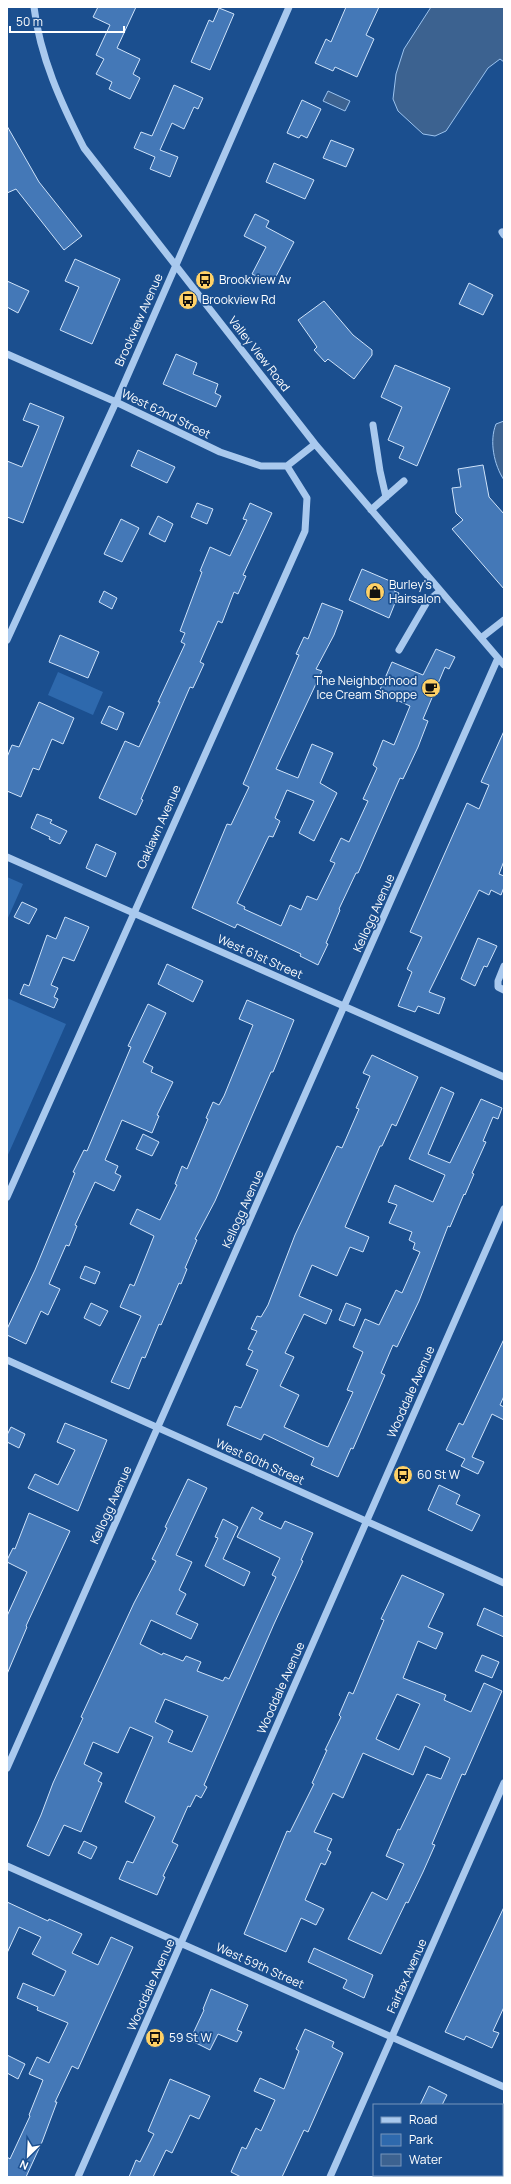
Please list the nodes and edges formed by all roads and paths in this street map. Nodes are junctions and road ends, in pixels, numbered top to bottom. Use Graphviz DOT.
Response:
graph roads {
  1 [pos="34,7"];
  2 [pos="289,7"];
  3 [pos="176,264"];
  4 [pos="7,354"];
  5 [pos="116,402"];
  6 [pos="373,425"];
  7 [pos="315,444"];
  8 [pos="287,466"];
  9 [pos="404,481"];
  10 [pos="386,497"];
  11 [pos="371,510"];
  12 [pos="440,591"];
  13 [pos="504,620"];
  14 [pos="481,638"];
  15 [pos="7,640"];
  16 [pos="398,650"];
  17 [pos="498,658"];
  18 [pos="504,665"];
  19 [pos="7,857"];
  20 [pos="133,913"];
  21 [pos="504,966"];
  22 [pos="501,988"];
  23 [pos="344,1006"];
  24 [pos="504,1077"];
  25 [pos="7,1197"];
  26 [pos="504,1209"];
  27 [pos="7,1360"];
  28 [pos="158,1428"];
  29 [pos="366,1521"];
  30 [pos="504,1583"];
  31 [pos="7,1768"];
  32 [pos="504,1783"];
  33 [pos="7,1866"];
  34 [pos="181,1943"];
  35 [pos="392,2037"];
  36 [pos="504,2087"];
  37 [pos="78,2177"];
  38 [pos="330,2177"];
  1 -- 3 [label="street, Valley View Road"];
  2 -- 3 [label="street, Brookview Avenue"];
  3 -- 5 [label="street, Brookview Avenue"];
  3 -- 7 [label="street, Valley View Road"];
  4 -- 5 [label="street, West 62nd Street"];
  5 -- 8 [label="street, West 62nd Street"];
  5 -- 15 [label="street, Brookview Avenue"];
  6 -- 10 [label="street"];
  7 -- 8 [label="street"];
  7 -- 11 [label="street, Valley View Road"];
  8 -- 20 [label="street, Oaklawn Avenue"];
  9 -- 10 [label="street"];
  10 -- 11 [label="street"];
  11 -- 12 [label="street, Valley View Road"];
  12 -- 14 [label="street, Valley View Road"];
  12 -- 16 [label="street"];
  13 -- 14 [label="street"];
  14 -- 17 [label="street, Valley View Road"];
  17 -- 18 [label="street, Valley View Road"];
  17 -- 23 [label="street, Kellogg Avenue"];
  19 -- 20 [label="street, West 61st Street"];
  20 -- 23 [label="street, West 61st Street"];
  20 -- 25 [label="street, Oaklawn Avenue"];
  21 -- 22 [label="street"];
  23 -- 24 [label="street, West 61st Street"];
  23 -- 28 [label="street, Kellogg Avenue"];
  26 -- 29 [label="street, Wooddale Avenue"];
  27 -- 28 [label="street, West 60th Street"];
  28 -- 29 [label="street, West 60th Street"];
  28 -- 31 [label="street, Kellogg Avenue"];
  29 -- 30 [label="street, West 60th Street"];
  29 -- 34 [label="street, Wooddale Avenue"];
  32 -- 35 [label="street, Fairfax Avenue"];
  33 -- 34 [label="street, West 59th Street"];
  34 -- 35 [label="street, West 59th Street"];
  34 -- 37 [label="street, Wooddale Avenue"];
  35 -- 36 [label="street, West 59th Street"];
  35 -- 38 [label="street, Fairfax Avenue"];
}
